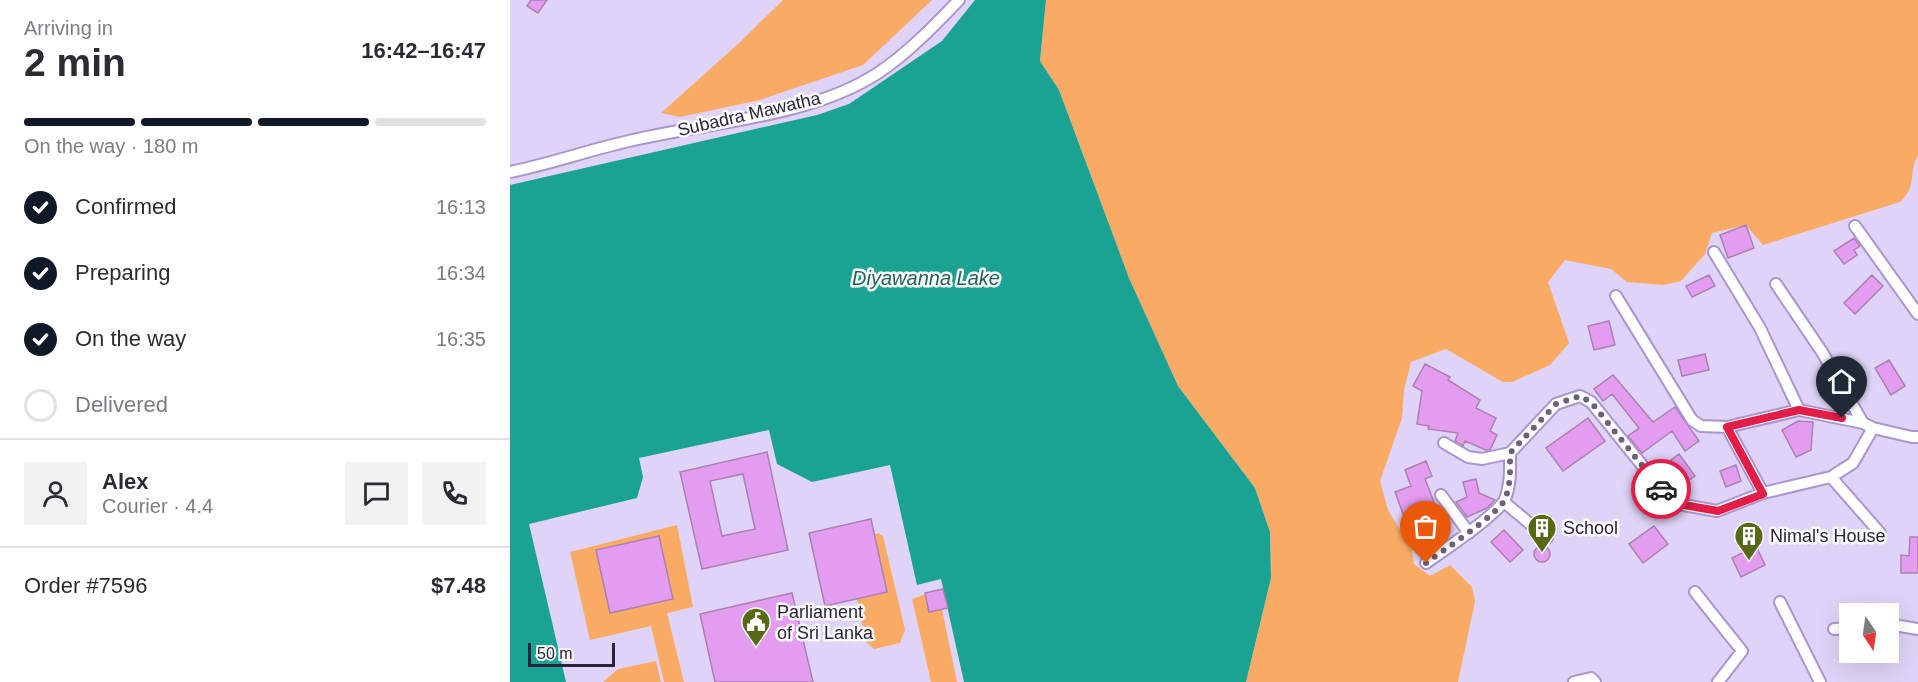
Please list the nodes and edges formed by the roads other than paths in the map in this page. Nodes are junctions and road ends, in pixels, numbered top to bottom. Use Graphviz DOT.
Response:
graph roads {
  1 [pos="959,0"];
  2 [pos="510,172"];
  3 [pos="1855,226"];
  4 [pos="1714,252"];
  5 [pos="1776,284"];
  6 [pos="1616,296"];
  7 [pos="1918,314"];
  8 [pos="1799,410"];
  9 [pos="1868,425"];
  10 [pos="1727,427"];
  11 [pos="1918,437"];
  12 [pos="1444,443"];
  13 [pos="1510,453"];
  14 [pos="1831,477"];
  15 [pos="1763,494"];
  16 [pos="1441,495"];
  17 [pos="1504,502"];
  18 [pos="1469,533"];
  19 [pos="1880,533"];
  20 [pos="1547,538"];
  21 [pos="1426,563"];
  22 [pos="1695,592"];
  23 [pos="1779,602"];
  24 [pos="1899,626"];
  25 [pos="1834,629"];
  26 [pos="1839,629"];
  27 [pos="1918,629"];
  28 [pos="1574,682"];
  29 [pos="1596,682"];
  30 [pos="1718,682"];
  31 [pos="1820,682"];
  1 -- 2 [label="street, Subadra Mawatha"];
  3 -- 7 [label="street"];
  4 -- 8 [label="street"];
  5 -- 9 [label="street"];
  6 -- 10 [label="street"];
  8 -- 9 [label="street"];
  8 -- 10 [label="street"];
  9 -- 11 [label="street"];
  9 -- 14 [label="street"];
  10 -- 15 [label="street"];
  12 -- 13 [label="street"];
  13 -- 15 [label="street"];
  13 -- 17 [label="street"];
  14 -- 15 [label="street"];
  14 -- 19 [label="street"];
  16 -- 18 [label="street"];
  17 -- 18 [label="street"];
  17 -- 20 [label="street"];
  18 -- 21 [label="street"];
  22 -- 30 [label="street"];
  23 -- 31 [label="street"];
  24 -- 27 [label="street"];
  25 -- 26 [label="street"];
  28 -- 29 [label="street"];
}
